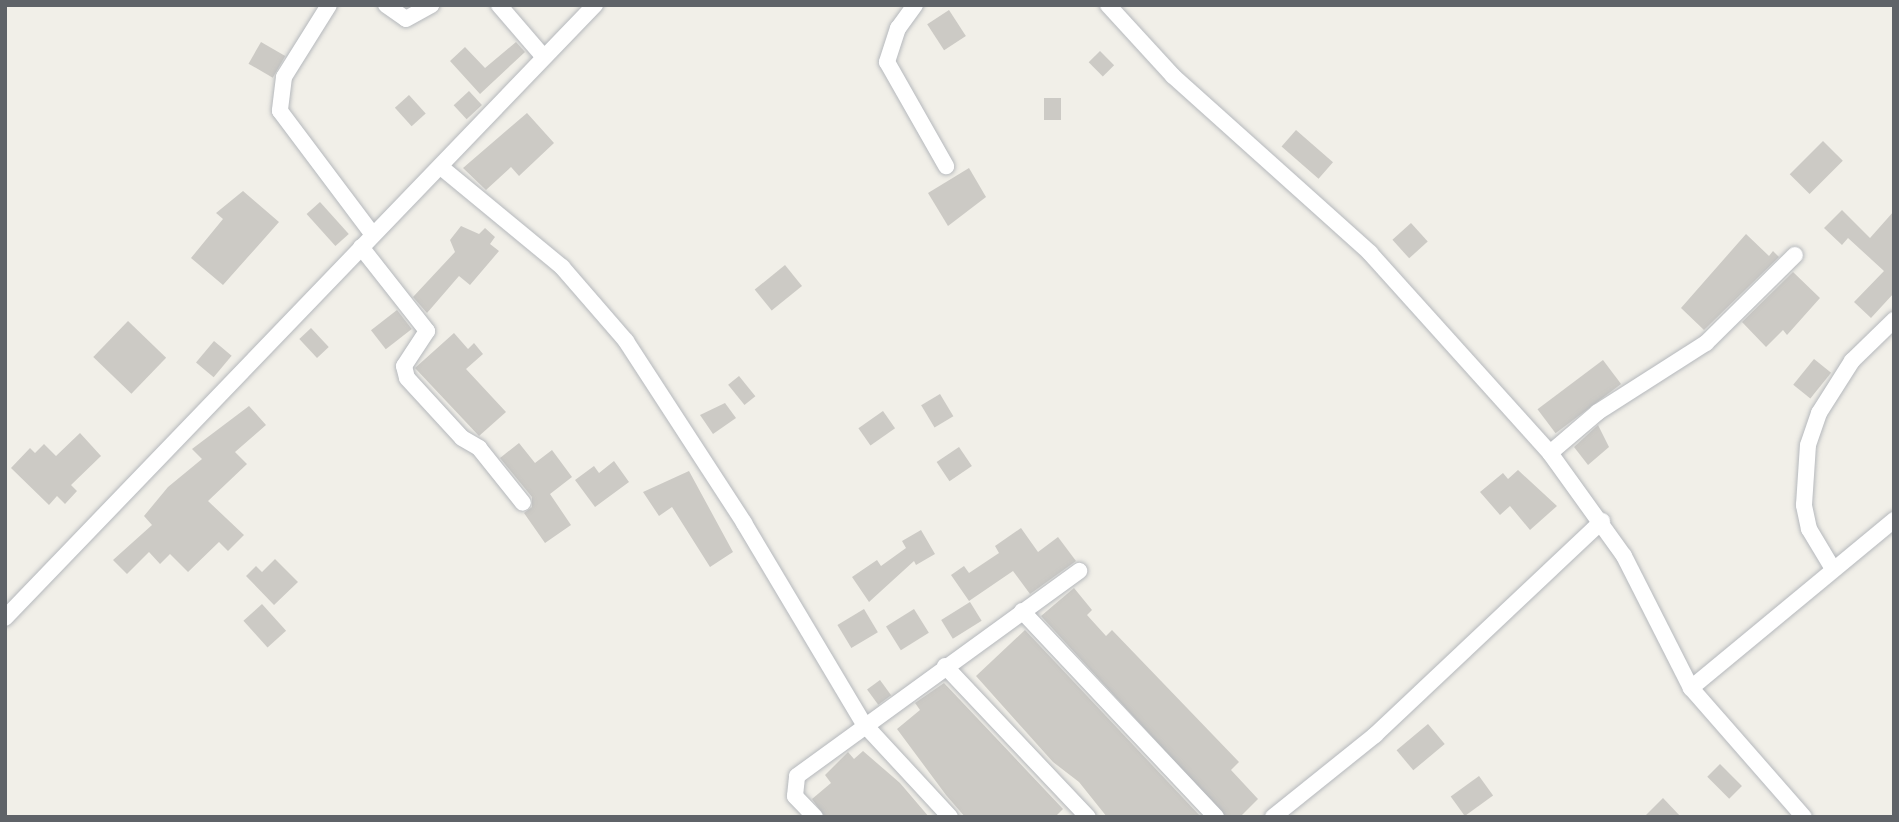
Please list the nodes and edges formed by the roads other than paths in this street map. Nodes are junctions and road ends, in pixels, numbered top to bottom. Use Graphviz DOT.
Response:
graph roads {
  1 [pos="329,5"];
  2 [pos="386,5"];
  3 [pos="430,5"];
  4 [pos="499,5"];
  5 [pos="595,5"];
  6 [pos="915,5"];
  7 [pos="1108,5"];
  8 [pos="542,55"];
  9 [pos="946,166"];
  10 [pos="442,168"];
  11 [pos="373,235"];
  12 [pos="361,247"];
  13 [pos="1796,255"];
  14 [pos="1894,320"];
  15 [pos="1550,453"];
  16 [pos="523,503"];
  17 [pos="1894,520"];
  18 [pos="1602,521"];
  19 [pos="1833,569"];
  20 [pos="1079,571"];
  21 [pos="1022,611"];
  22 [pos="5,618"];
  23 [pos="945,666"];
  24 [pos="1691,688"];
  25 [pos="863,723"];
  26 [pos="815,817"];
  27 [pos="950,817"];
  28 [pos="1088,817"];
  29 [pos="1216,817"];
  30 [pos="1273,817"];
  31 [pos="1804,817"];
  1 -- 11 [label="street"];
  2 -- 3 [label="street"];
  4 -- 8 [label="street"];
  5 -- 8 [label="street"];
  6 -- 9 [label="street"];
  7 -- 15 [label="street"];
  8 -- 10 [label="street"];
  10 -- 11 [label="street"];
  10 -- 25 [label="street"];
  11 -- 12 [label="street"];
  12 -- 16 [label="street"];
  12 -- 22 [label="street"];
  13 -- 15 [label="street"];
  14 -- 19 [label="street"];
  15 -- 18 [label="street"];
  17 -- 19 [label="street"];
  18 -- 24 [label="street"];
  18 -- 30 [label="street"];
  19 -- 24 [label="street"];
  20 -- 21 [label="street"];
  21 -- 23 [label="street"];
  21 -- 29 [label="street"];
  23 -- 25 [label="street"];
  23 -- 28 [label="street"];
  24 -- 31 [label="street"];
  25 -- 26 [label="street"];
  25 -- 27 [label="street"];
}
